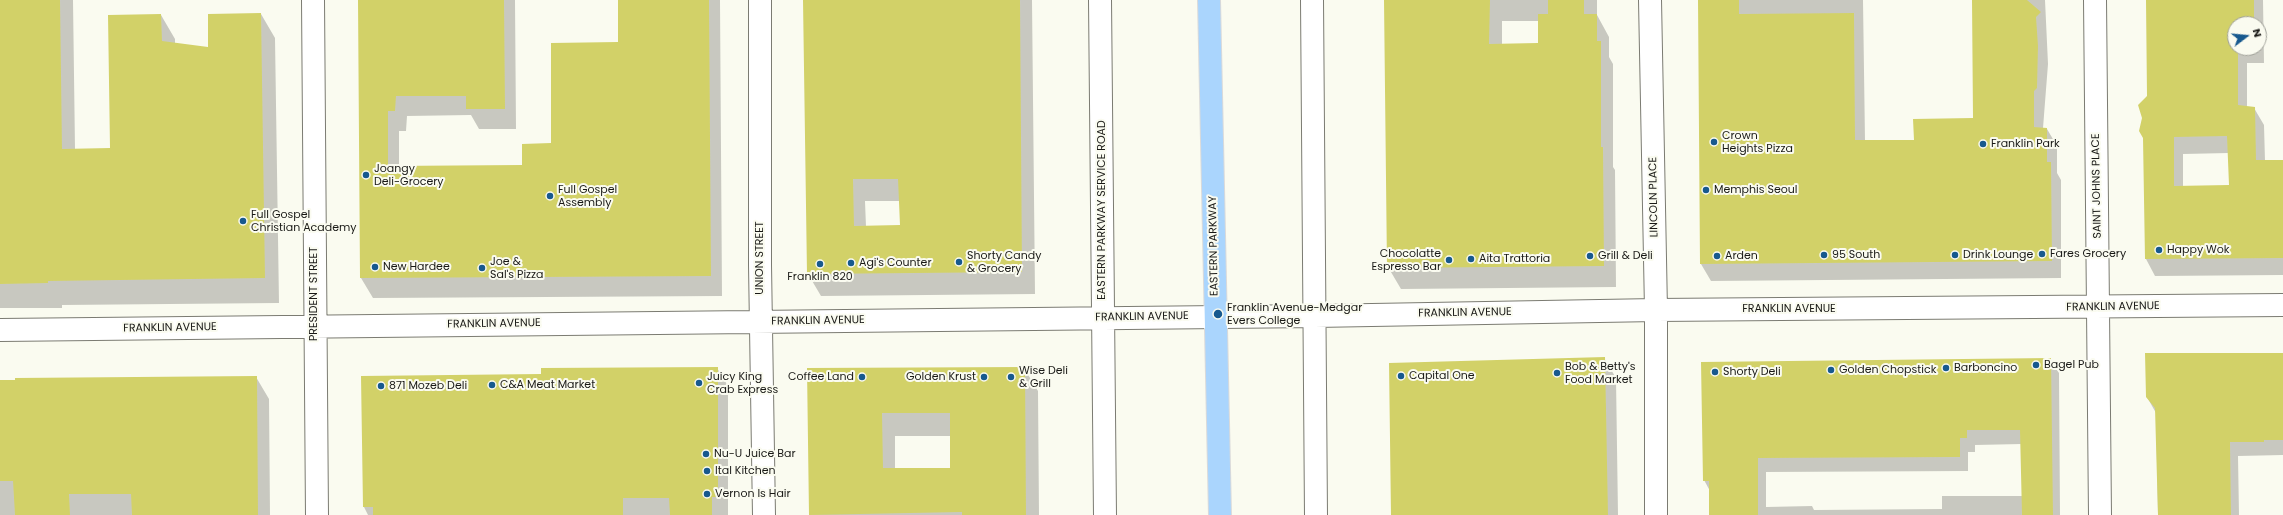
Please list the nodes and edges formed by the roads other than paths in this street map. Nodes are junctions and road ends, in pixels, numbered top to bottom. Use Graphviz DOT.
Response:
graph roads {
  1 [pos="314,0"];
  2 [pos="760,0"];
  3 [pos="1100,0"];
  4 [pos="1209,0"];
  5 [pos="1312,0"];
  6 [pos="1650,0"];
  7 [pos="2095,0"];
  8 [pos="2283,305"];
  9 [pos="2098,307"];
  10 [pos="1656,310"];
  11 [pos="1216,316"];
  12 [pos="1315,316"];
  13 [pos="1102,318"];
  14 [pos="760,321"];
  15 [pos="314,326"];
  16 [pos="0,330"];
  17 [pos="317,515"];
  18 [pos="764,515"];
  19 [pos="1105,515"];
  20 [pos="1220,515"];
  21 [pos="1316,515"];
  22 [pos="1656,515"];
  23 [pos="2100,515"];
  1 -- 15 [label="street, PRESIDENT STREET"];
  2 -- 14 [label="street, UNION STREET"];
  3 -- 13 [label="street, EASTERN PARKWAY SERVICE ROAD"];
  4 -- 11 [label="main road, EASTERN PARKWAY"];
  5 -- 12 [label="street"];
  6 -- 10 [label="street, LINCOLN PLACE"];
  7 -- 9 [label="street, SAINT JOHNS PLACE"];
  8 -- 9 [label="street, FRANKLIN AVENUE"];
  9 -- 10 [label="street, FRANKLIN AVENUE"];
  9 -- 23 [label="street, SAINT JOHNS PLACE"];
  10 -- 12 [label="street, FRANKLIN AVENUE"];
  10 -- 22 [label="street, LINCOLN PLACE"];
  11 -- 12 [label="street, FRANKLIN AVENUE"];
  11 -- 13 [label="street, FRANKLIN AVENUE"];
  11 -- 20 [label="main road, EASTERN PARKWAY"];
  12 -- 21 [label="street"];
  13 -- 14 [label="street, FRANKLIN AVENUE"];
  13 -- 19 [label="street, EASTERN PARKWAY SERVICE ROAD"];
  14 -- 15 [label="street, FRANKLIN AVENUE"];
  14 -- 18 [label="street, UNION STREET"];
  15 -- 16 [label="street, FRANKLIN AVENUE"];
  15 -- 17 [label="street, PRESIDENT STREET"];
}
